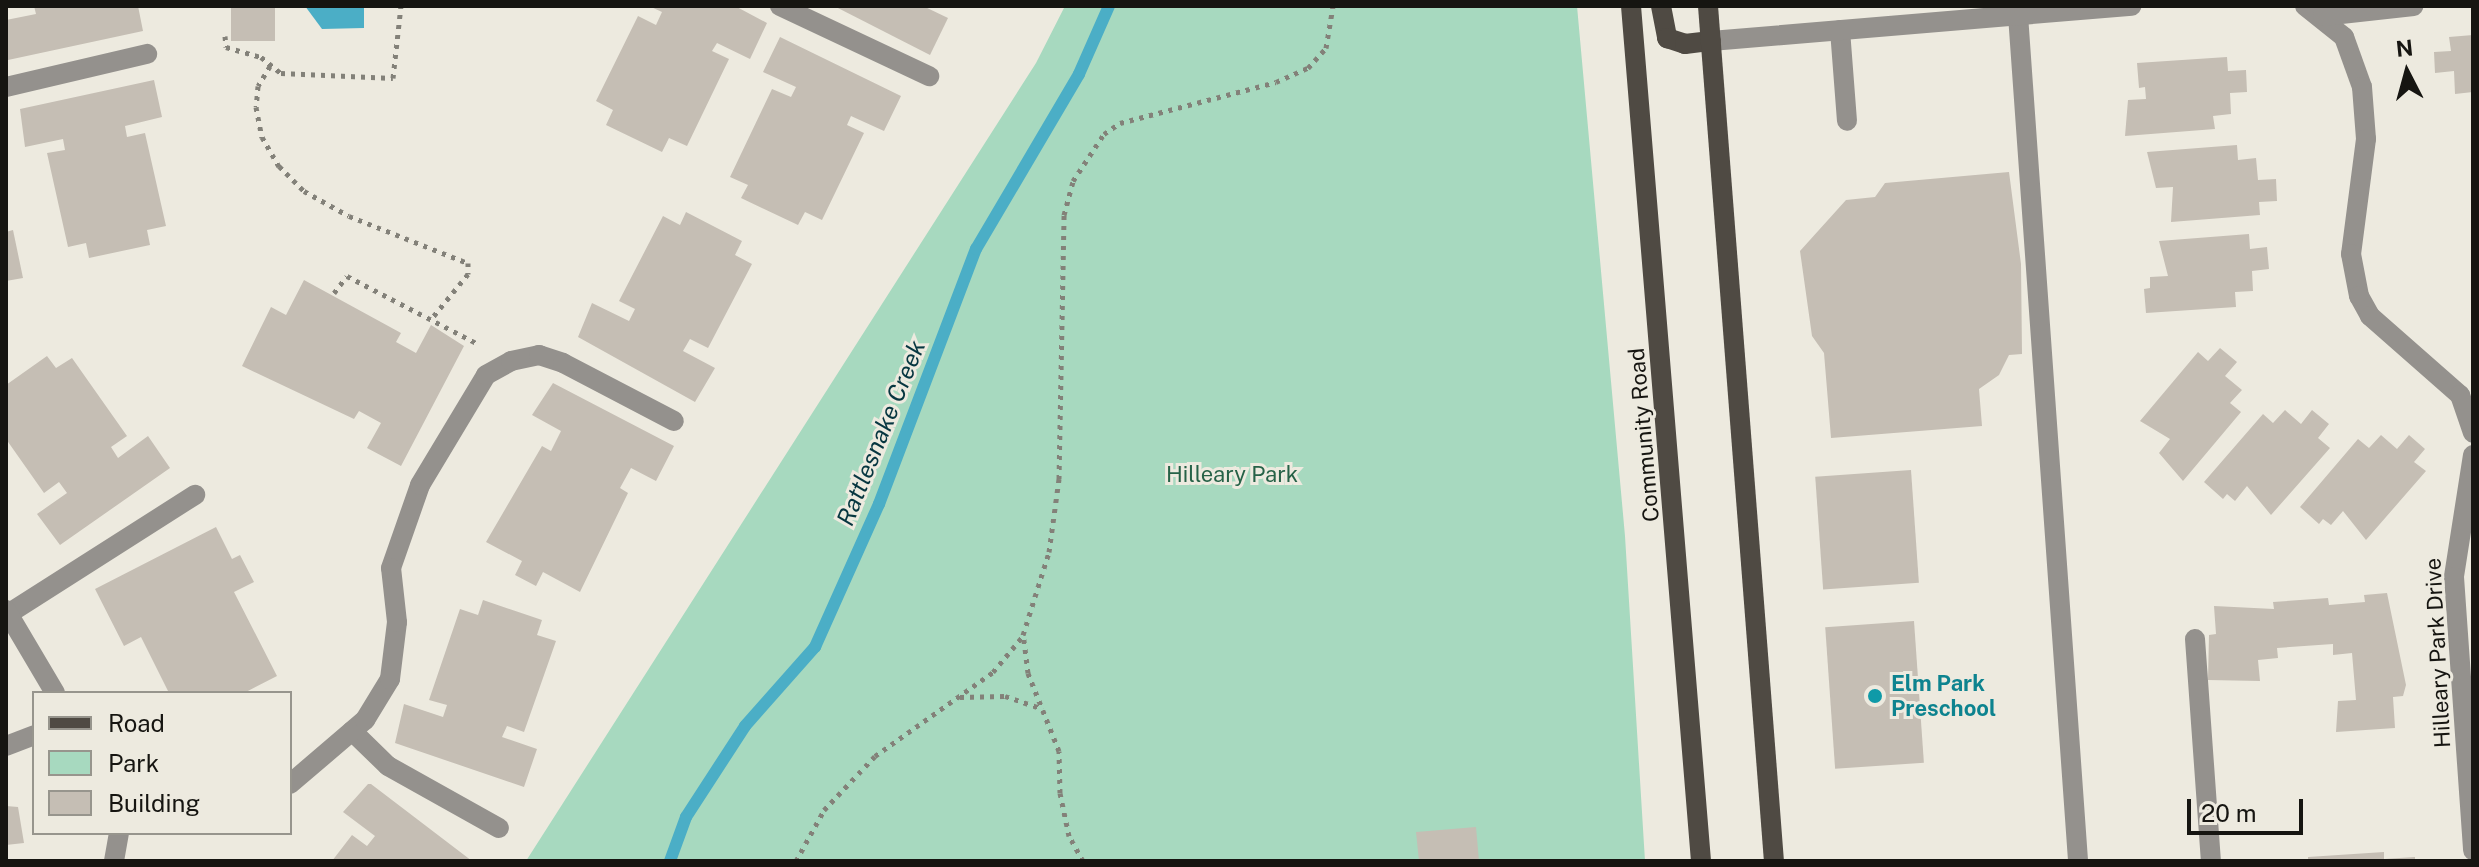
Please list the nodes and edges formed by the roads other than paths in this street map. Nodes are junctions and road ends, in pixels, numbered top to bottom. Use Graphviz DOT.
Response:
graph roads {
  1 [pos="780,6"];
  2 [pos="1631,6"];
  3 [pos="1661,6"];
  4 [pos="1708,6"];
  5 [pos="2132,6"];
  6 [pos="2413,6"];
  7 [pos="2314,11"];
  8 [pos="2018,15"];
  9 [pos="1840,30"];
  10 [pos="1711,41"];
  11 [pos="147,54"];
  12 [pos="929,76"];
  13 [pos="6,87"];
  14 [pos="1847,121"];
  15 [pos="674,421"];
  16 [pos="2473,433"];
  17 [pos="2473,455"];
  18 [pos="195,495"];
  19 [pos="7,612"];
  20 [pos="2195,639"];
  21 [pos="54,691"];
  22 [pos="352,731"];
  23 [pos="32,736"];
  24 [pos="6,746"];
  25 [pos="292,782"];
  26 [pos="499,828"];
  27 [pos="119,835"];
  28 [pos="2473,850"];
  29 [pos="114,861"];
  30 [pos="1701,861"];
  31 [pos="1774,861"];
  32 [pos="2078,861"];
  33 [pos="2211,861"];
  1 -- 12 [label="street"];
  2 -- 30 [label="main road, Community Road"];
  3 -- 10 [label="main road"];
  4 -- 10 [label="main road"];
  5 -- 8 [label="street"];
  6 -- 7 [label="street"];
  7 -- 16 [label="street"];
  8 -- 9 [label="street"];
  8 -- 32 [label="street"];
  9 -- 10 [label="street"];
  9 -- 14 [label="street"];
  10 -- 31 [label="main road"];
  11 -- 13 [label="street"];
  15 -- 22 [label="street"];
  17 -- 28 [label="street, Hilleary Park Drive"];
  18 -- 19 [label="street"];
  19 -- 21 [label="street"];
  20 -- 33 [label="street"];
  22 -- 25 [label="street"];
  22 -- 26 [label="street"];
  23 -- 24 [label="street"];
  27 -- 29 [label="street"];
}
